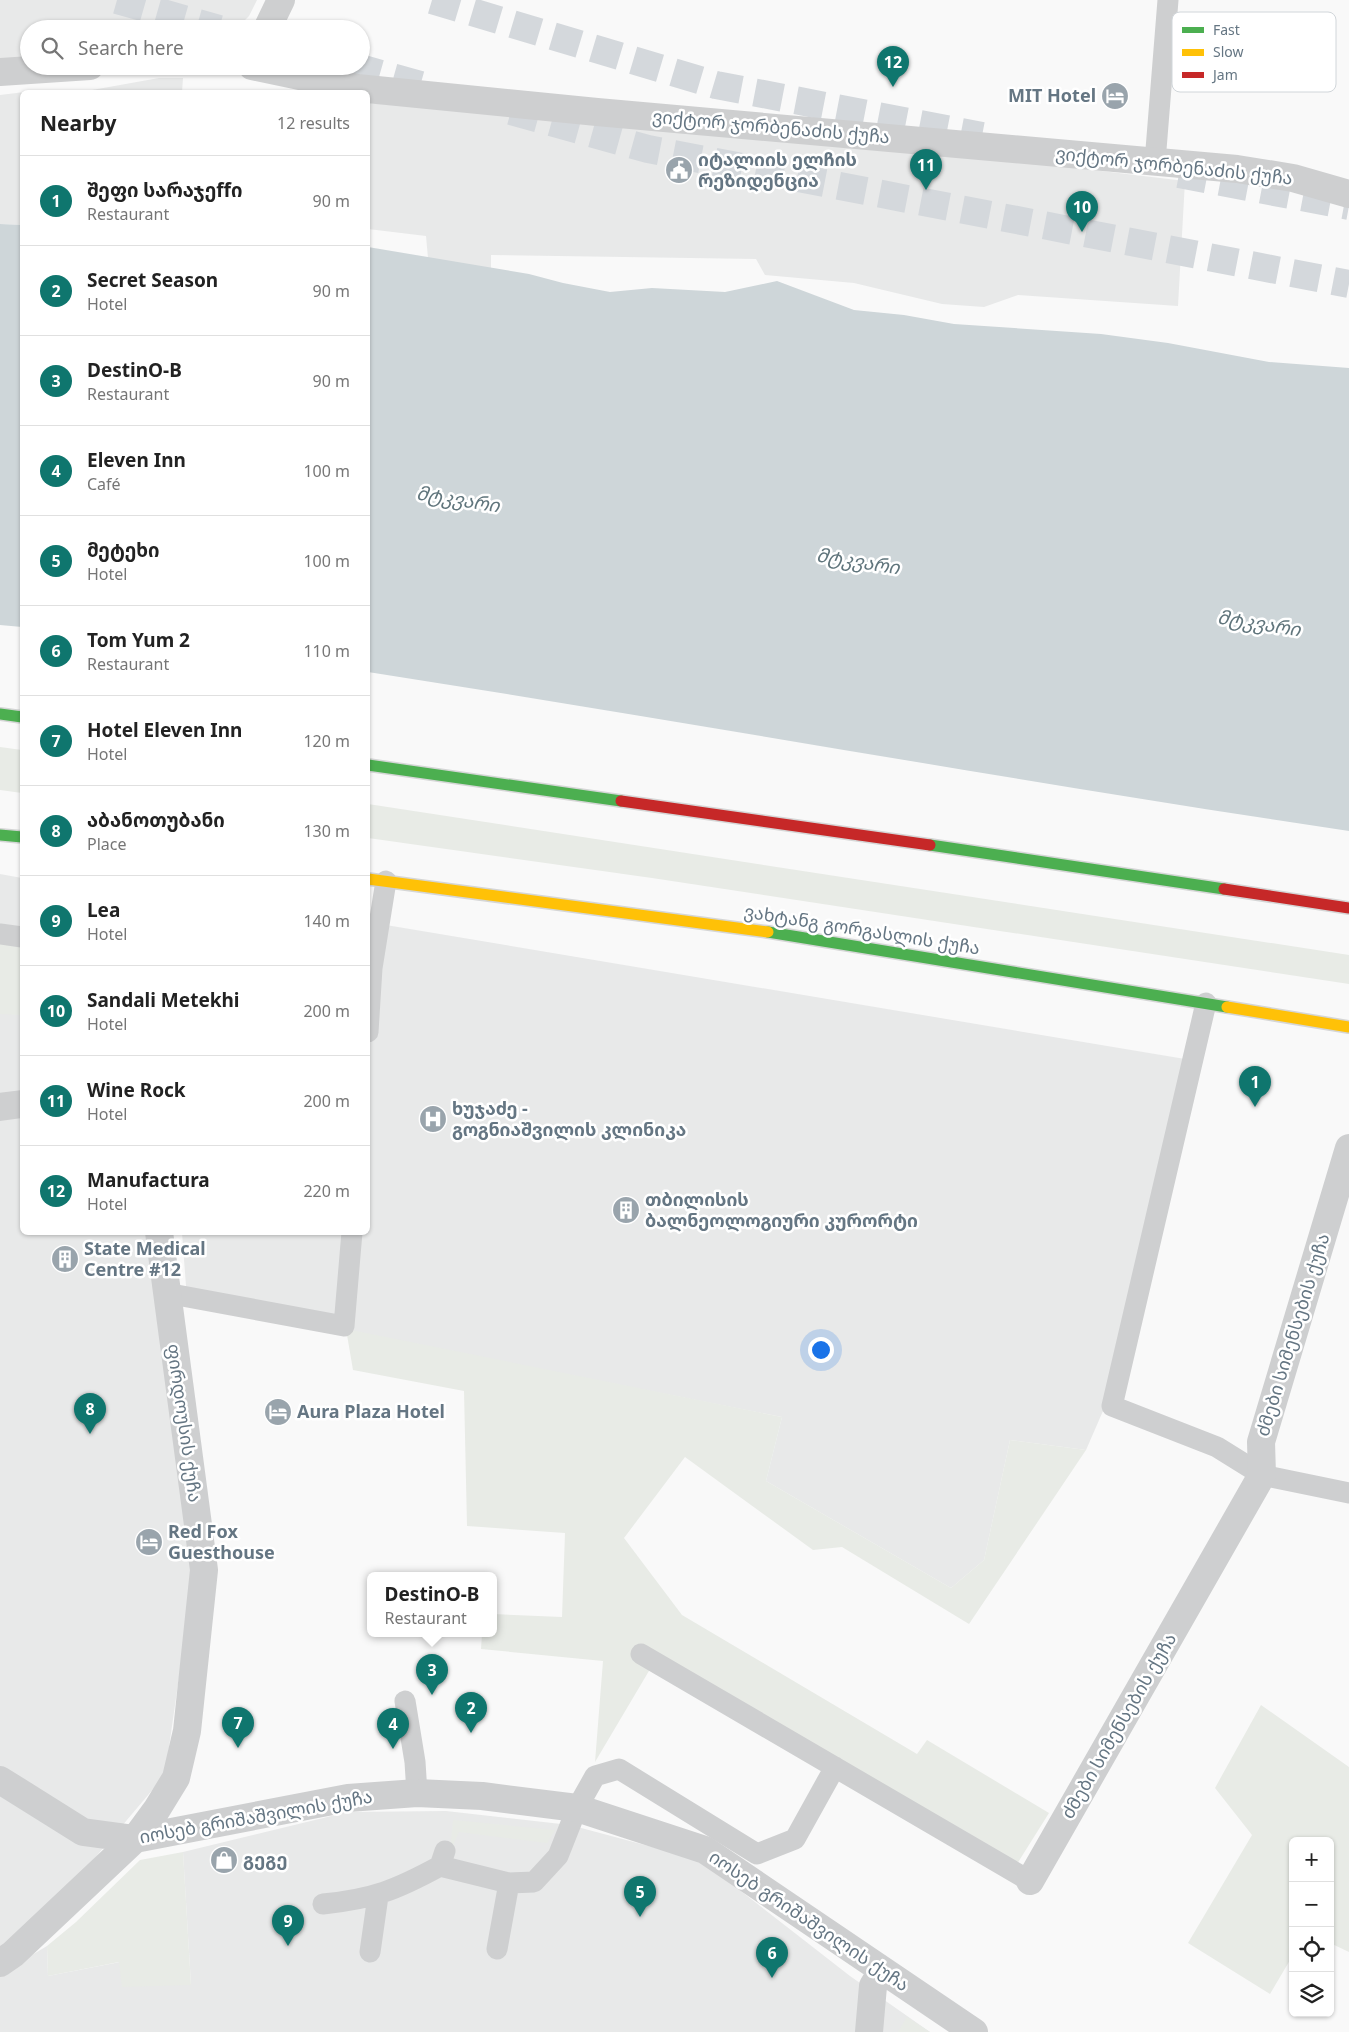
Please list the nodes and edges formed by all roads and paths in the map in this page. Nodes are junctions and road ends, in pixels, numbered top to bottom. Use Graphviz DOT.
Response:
graph roads {
  1 [pos="280,0"];
  2 [pos="1168,0"];
  3 [pos="271,20"];
  4 [pos="20,71"];
  5 [pos="0,72"];
  6 [pos="295,75"];
  7 [pos="1155,162"];
  8 [pos="1349,194"];
  9 [pos="0,714"];
  10 [pos="20,717"];
  11 [pos="370,765"];
  12 [pos="0,835"];
  13 [pos="20,837"];
  14 [pos="377,880"];
  15 [pos="1349,908"];
  16 [pos="0,934"];
  17 [pos="20,937"];
  18 [pos="370,1000"];
  19 [pos="1206,1003"];
  20 [pos="1349,1027"];
  21 [pos="20,1104"];
  22 [pos="0,1107"];
  23 [pos="1349,1148"];
  24 [pos="159,1235"];
  25 [pos="352,1235"];
  26 [pos="166,1293"];
  27 [pos="1262,1475"];
  28 [pos="1349,1493"];
  29 [pos="641,1654"];
  30 [pos="405,1701"];
  31 [pos="834,1767"];
  32 [pos="0,1780"];
  33 [pos="417,1793"];
  34 [pos="577,1808"];
  35 [pos="135,1839"];
  36 [pos="1030,1881"];
  37 [pos="509,1883"];
  38 [pos="378,1896"];
  39 [pos="323,1904"];
  40 [pos="497,1949"];
  41 [pos="370,1952"];
  42 [pos="0,1964"];
  43 [pos="882,1971"];
  44 [pos="869,2032"];
  45 [pos="974,2032"];
  1 -- 3 [label="street"];
  2 -- 7 [label="lane"];
  4 -- 5 [label="street"];
  6 -- 7 [label="street, ვიქტორ ჯორბენაძის ქუჩა"];
  7 -- 8 [label="street, ვიქტორ ჯორბენაძის ქუჩა"];
  9 -- 10 [label="highway"];
  11 -- 15 [label="highway"];
  12 -- 13 [label="highway"];
  14 -- 18 [label="lane"];
  14 -- 19 [label="highway, ვახტანგ გორგასლის ქუჩა"];
  16 -- 17 [label="lane"];
  19 -- 20 [label="highway, ვახტანგ გორგასლის ქუჩა"];
  19 -- 27 [label="lane"];
  21 -- 22 [label="street"];
  23 -- 27 [label="street, ძმები სიმენსების ქუჩა"];
  24 -- 26 [label="street, ფირდოუსის ქუჩა"];
  25 -- 26 [label="lane"];
  26 -- 35 [label="street, ფირდოუსის ქუჩა"];
  27 -- 28 [label="lane"];
  27 -- 36 [label="street, ძმები სიმენსების ქუჩა"];
  29 -- 31 [label="lane, ძმები სიმენსების ქუჩა"];
  30 -- 33 [label="lane"];
  31 -- 34 [label="lane"];
  31 -- 36 [label="lane, ძმები სიმენსების ქუჩა"];
  32 -- 35 [label="street, იოსებ გრიშაშვილის ქუჩა"];
  33 -- 34 [label="street, იოსებ გრიშაშვილის ქუჩა"];
  33 -- 35 [label="street, იოსებ გრიშაშვილის ქუჩა"];
  34 -- 37 [label="lane"];
  34 -- 43 [label="street, იოსებ გრიშაშვილის ქუჩა"];
  35 -- 42 [label="street, ფირდოუსის ქუჩა"];
  37 -- 38 [label="lane"];
  37 -- 40 [label="lane"];
  38 -- 39 [label="lane"];
  38 -- 41 [label="lane"];
  43 -- 44 [label="street"];
  43 -- 45 [label="street, იოსებ გრიშაშვილის ქუჩა"];
}
